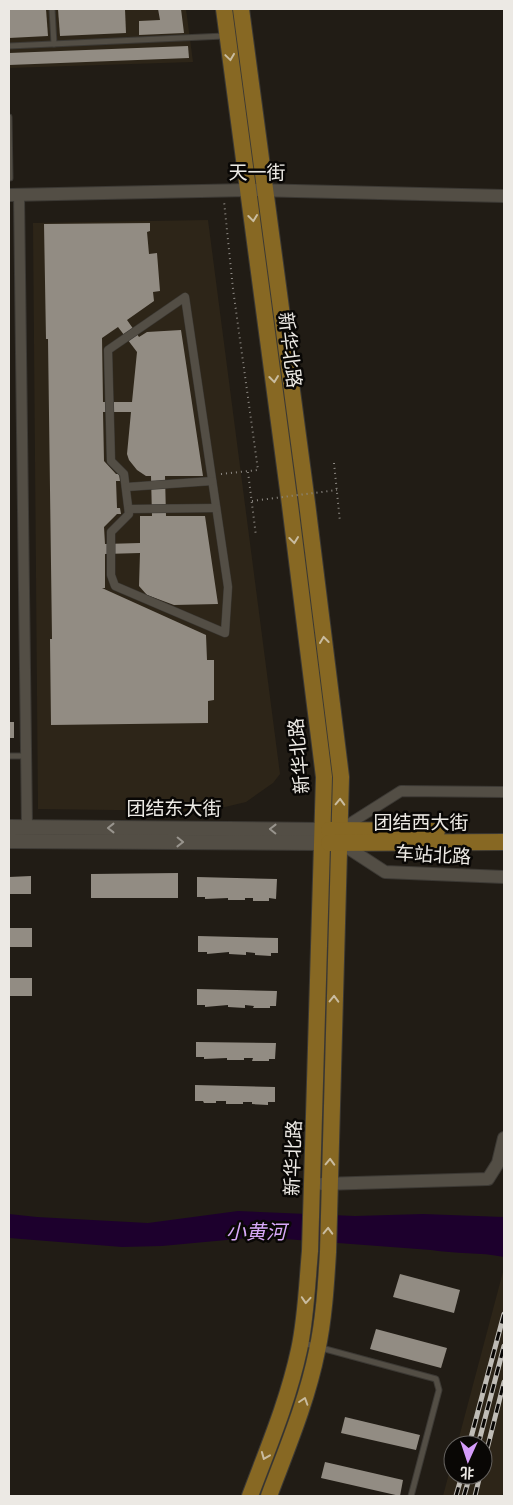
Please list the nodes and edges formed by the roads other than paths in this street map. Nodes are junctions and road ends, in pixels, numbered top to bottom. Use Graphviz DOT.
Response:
graph roads {
  1 [pos="52,9"];
  2 [pos="224,9"];
  3 [pos="242,9"];
  4 [pos="228,36"];
  5 [pos="54,44"];
  6 [pos="9,46"];
  7 [pos="9,117"];
  8 [pos="9,178"];
  9 [pos="249,190"];
  10 [pos="266,191"];
  11 [pos="14,195"];
  12 [pos="504,196"];
  13 [pos="212,478"];
  14 [pos="127,487"];
  15 [pos="129,508"];
  16 [pos="216,508"];
  17 [pos="9,756"];
  18 [pos="26,756"];
  19 [pos="504,792"];
  20 [pos="9,827"];
  21 [pos="27,827"];
  22 [pos="504,832"];
  23 [pos="322,836"];
  24 [pos="339,836"];
  25 [pos="9,841"];
  26 [pos="504,842"];
  27 [pos="504,877"];
  28 [pos="504,1138"];
  29 [pos="312,1184"];
  30 [pos="329,1184"];
  31 [pos="300,1342"];
  32 [pos="318,1347"];
  33 [pos="250,1496"];
  34 [pos="269,1496"];
  35 [pos="411,1496"];
  1 -- 5 [label="lane"];
  2 -- 4 [label="main road, 新华北路"];
  3 -- 10 [label="main road, 新华北路"];
  4 -- 5 [label="lane"];
  4 -- 9 [label="main road, 新华北路, one-way"];
  5 -- 6 [label="lane"];
  7 -- 8 [label="lane"];
  9 -- 10 [label="street, 天一街"];
  9 -- 11 [label="street, 天一街"];
  9 -- 23 [label="main road, 新华北路, one-way"];
  10 -- 12 [label="street, 天一街"];
  24 -- 10 [label="main road, 新华北路, one-way"];
  11 -- 18 [label="street"];
  13 -- 14 [label="street"];
  13 -- 14 [label="street"];
  13 -- 16 [label="street"];
  14 -- 15 [label="street"];
  15 -- 16 [label="street"];
  15 -- 16 [label="street"];
  17 -- 18 [label="lane"];
  18 -- 21 [label="street"];
  19 -- 24 [label="street"];
  20 -- 21 [label="main road, 团结东大街"];
  23 -- 21 [label="main road, 团结东大街, one-way"];
  22 -- 24 [label="main road, 团结西大街"];
  23 -- 24 [label="main road, 团结东大街"];
  25 -- 23 [label="main road, 团结东大街, one-way"];
  23 -- 29 [label="main road, 新华北路"];
  24 -- 26 [label="main road, 团结西大街"];
  24 -- 27 [label="street, 车站北路"];
  30 -- 24 [label="main road, 新华北路, one-way"];
  28 -- 30 [label="street"];
  29 -- 30 [label="street"];
  29 -- 31 [label="main road, 新华北路, one-way"];
  32 -- 30 [label="main road, 新华北路, one-way"];
  31 -- 32 [label="lane"];
  31 -- 33 [label="main road, 新华北路, one-way"];
  34 -- 32 [label="main road, 新华北路, one-way"];
  32 -- 35 [label="lane"];
}
